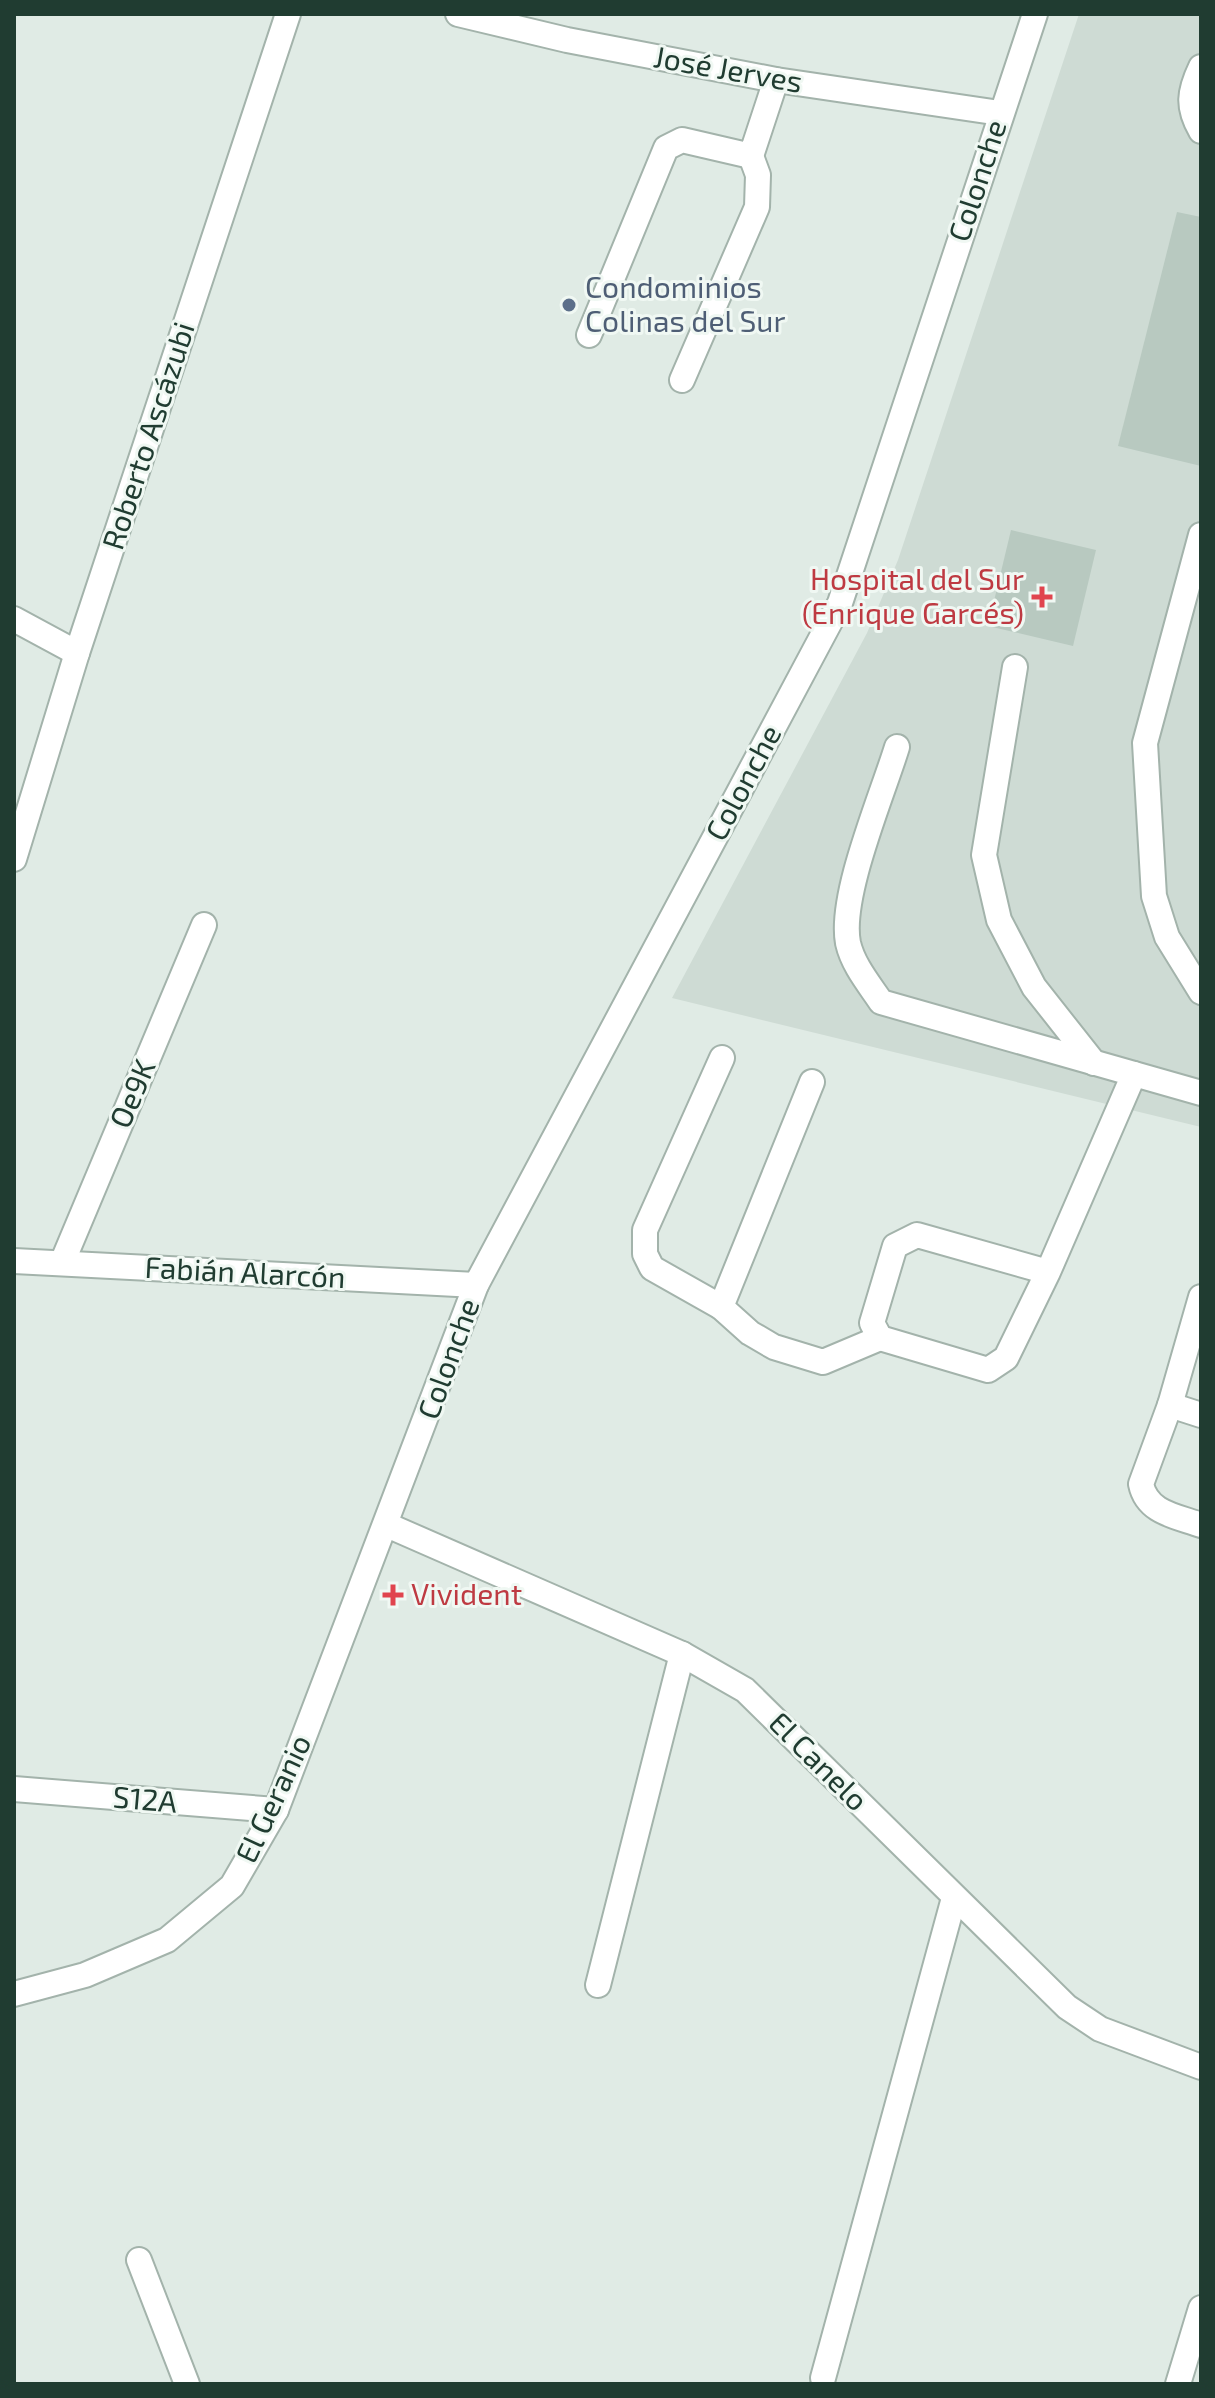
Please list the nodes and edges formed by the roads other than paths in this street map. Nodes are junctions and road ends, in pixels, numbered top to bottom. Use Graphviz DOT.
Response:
graph roads {
  1 [pos="288,14"];
  2 [pos="458,14"];
  3 [pos="1035,14"];
  4 [pos="1201,67"];
  5 [pos="776,80"];
  6 [pos="1000,113"];
  7 [pos="1201,131"];
  8 [pos="751,156"];
  9 [pos="589,335"];
  10 [pos="682,380"];
  11 [pos="1201,535"];
  12 [pos="14,619"];
  13 [pos="77,653"];
  14 [pos="1015,667"];
  15 [pos="897,747"];
  16 [pos="14,859"];
  17 [pos="204,925"];
  18 [pos="1201,992"];
  19 [pos="722,1058"];
  20 [pos="1094,1063"];
  21 [pos="1134,1074"];
  22 [pos="812,1082"];
  23 [pos="1201,1093"];
  24 [pos="14,1261"];
  25 [pos="62,1263"];
  26 [pos="1048,1272"];
  27 [pos="476,1285"];
  28 [pos="721,1307"];
  29 [pos="1199,1311"];
  30 [pos="880,1338"];
  31 [pos="1170,1405"];
  32 [pos="1201,1415"];
  33 [pos="387,1525"];
  34 [pos="1201,1525"];
  35 [pos="682,1654"];
  36 [pos="14,1789"];
  37 [pos="276,1810"];
  38 [pos="954,1898"];
  39 [pos="598,1985"];
  40 [pos="14,1994"];
  41 [pos="1201,2067"];
  42 [pos="139,2260"];
  43 [pos="1201,2308"];
  44 [pos="823,2378"];
  45 [pos="187,2384"];
  46 [pos="1178,2384"];
  1 -- 13 [label="street, Roberto Ascázubi"];
  2 -- 5 [label="street, José Jerves"];
  3 -- 6 [label="street, Colonche"];
  4 -- 7 [label="street"];
  5 -- 6 [label="street, José Jerves"];
  5 -- 8 [label="street"];
  6 -- 27 [label="street, Colonche"];
  8 -- 9 [label="street"];
  8 -- 10 [label="street"];
  11 -- 18 [label="street"];
  12 -- 13 [label="street"];
  13 -- 16 [label="street, Roberto Ascázubi"];
  14 -- 20 [label="street"];
  15 -- 20 [label="street"];
  17 -- 25 [label="street, Oe9K"];
  19 -- 28 [label="street"];
  20 -- 21 [label="street"];
  21 -- 23 [label="street"];
  21 -- 26 [label="street"];
  22 -- 28 [label="street"];
  24 -- 25 [label="street, Fabián Alarcón"];
  25 -- 27 [label="street, Fabián Alarcón"];
  26 -- 30 [label="street"];
  26 -- 30 [label="street"];
  27 -- 33 [label="street, Colonche"];
  28 -- 30 [label="street"];
  29 -- 31 [label="street"];
  31 -- 32 [label="street"];
  31 -- 34 [label="street"];
  33 -- 35 [label="street, El Canelo"];
  33 -- 37 [label="street, El Geranio"];
  35 -- 38 [label="street, El Canelo"];
  35 -- 39 [label="street"];
  36 -- 37 [label="street, S12A"];
  37 -- 40 [label="street, El Geranio"];
  38 -- 41 [label="street, El Canelo"];
  38 -- 44 [label="street"];
  42 -- 45 [label="street"];
  43 -- 46 [label="street"];
}
